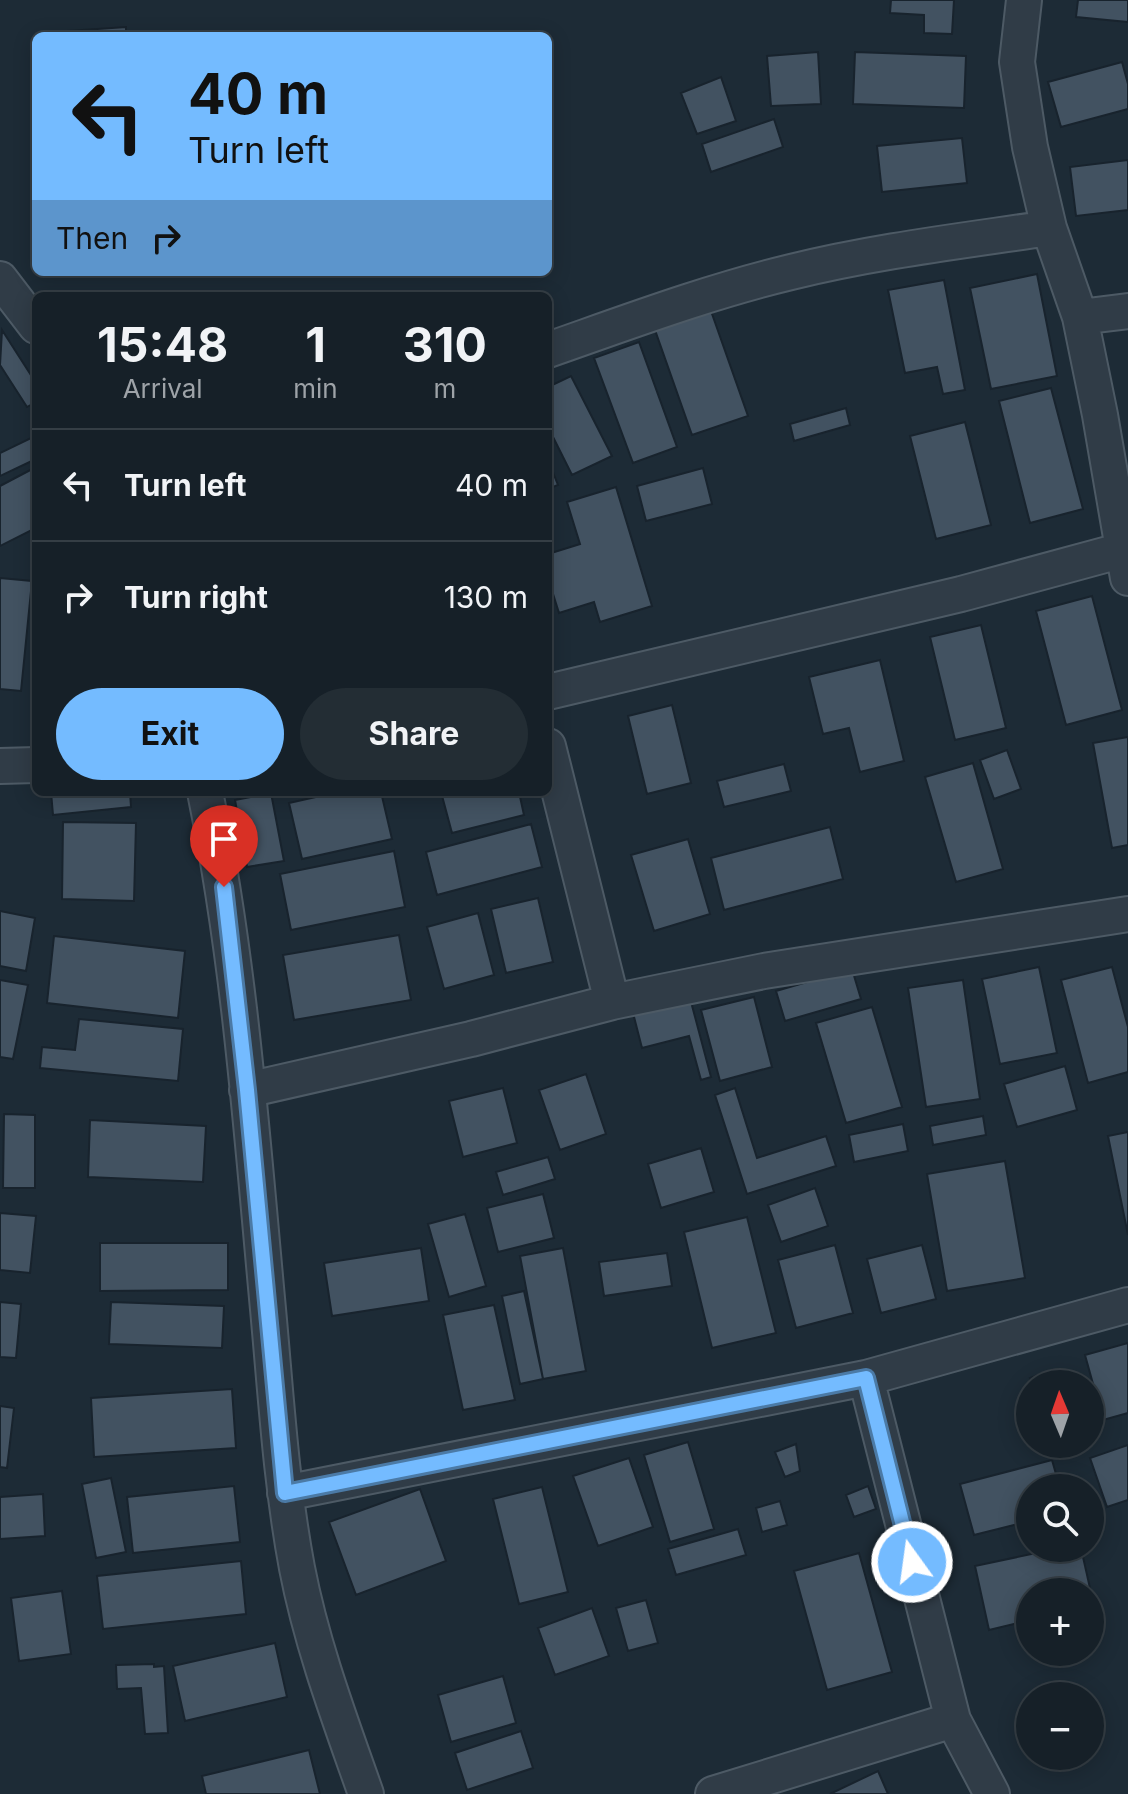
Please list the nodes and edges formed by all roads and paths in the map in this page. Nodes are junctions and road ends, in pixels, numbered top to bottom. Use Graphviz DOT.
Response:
graph roads {
  1 [pos="1024,0"];
  2 [pos="1049,228"];
  3 [pos="0,279"];
  4 [pos="1128,311"];
  5 [pos="1080,317"];
  6 [pos="32,321"];
  7 [pos="552,349"];
  8 [pos="1125,564"];
  9 [pos="552,691"];
  10 [pos="552,762"];
  11 [pos="32,765"];
  12 [pos="0,766"];
  13 [pos="206,796"];
  14 [pos="1128,914"];
  15 [pos="612,1002"];
  16 [pos="247,1090"];
  17 [pos="1128,1305"];
  18 [pos="866,1378"];
  19 [pos="285,1493"];
  20 [pos="953,1720"];
  21 [pos="366,1794"];
  22 [pos="713,1794"];
  23 [pos="992,1794"];
  1 -- 2 [label="street"];
  2 -- 5 [label="street"];
  2 -- 7 [label="street"];
  3 -- 6 [label="street"];
  4 -- 5 [label="street"];
  5 -- 8 [label="street"];
  8 -- 9 [label="street"];
  10 -- 15 [label="street"];
  11 -- 12 [label="street"];
  13 -- 16 [label="street"];
  14 -- 15 [label="street"];
  15 -- 16 [label="street"];
  16 -- 19 [label="street"];
  17 -- 18 [label="street"];
  18 -- 19 [label="street"];
  18 -- 20 [label="street"];
  19 -- 21 [label="street"];
  20 -- 22 [label="street"];
  20 -- 23 [label="street"];
}
